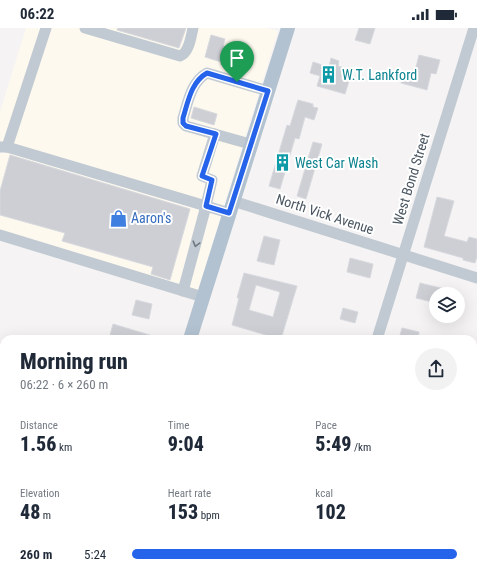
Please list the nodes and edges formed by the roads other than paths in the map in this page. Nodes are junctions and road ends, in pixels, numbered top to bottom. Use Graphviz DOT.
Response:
graph roads {
  1 [pos="46,28"];
  2 [pos="86,28"];
  3 [pos="193,28"];
  4 [pos="286,28"];
  5 [pos="474,28"];
  6 [pos="268,91"];
  7 [pos="216,134"];
  8 [pos="250,144"];
  9 [pos="4,147"];
  10 [pos="206,206"];
  11 [pos="231,207"];
  12 [pos="0,235"];
  13 [pos="404,255"];
  14 [pos="477,278"];
  15 [pos="183,291"];
  16 [pos="203,297"];
  17 [pos="191,335"];
  18 [pos="378,335"];
  1 -- 9 [label="street"];
  2 -- 3 [label="street"];
  4 -- 6 [label="main road"];
  5 -- 13 [label="street, West Bond Street"];
  6 -- 7 [label="street"];
  6 -- 8 [label="main road"];
  7 -- 8 [label="street"];
  7 -- 10 [label="street"];
  8 -- 11 [label="main road"];
  9 -- 10 [label="street, North Vick Avenue"];
  10 -- 11 [label="street, North Vick Avenue"];
  10 -- 15 [label="street, one-way"];
  11 -- 13 [label="street, North Vick Avenue"];
  11 -- 16 [label="main road"];
  12 -- 15 [label="street"];
  13 -- 14 [label="street, North Vick Avenue"];
  13 -- 18 [label="street, West Bond Street"];
  15 -- 16 [label="street"];
  16 -- 17 [label="main road"];
}
